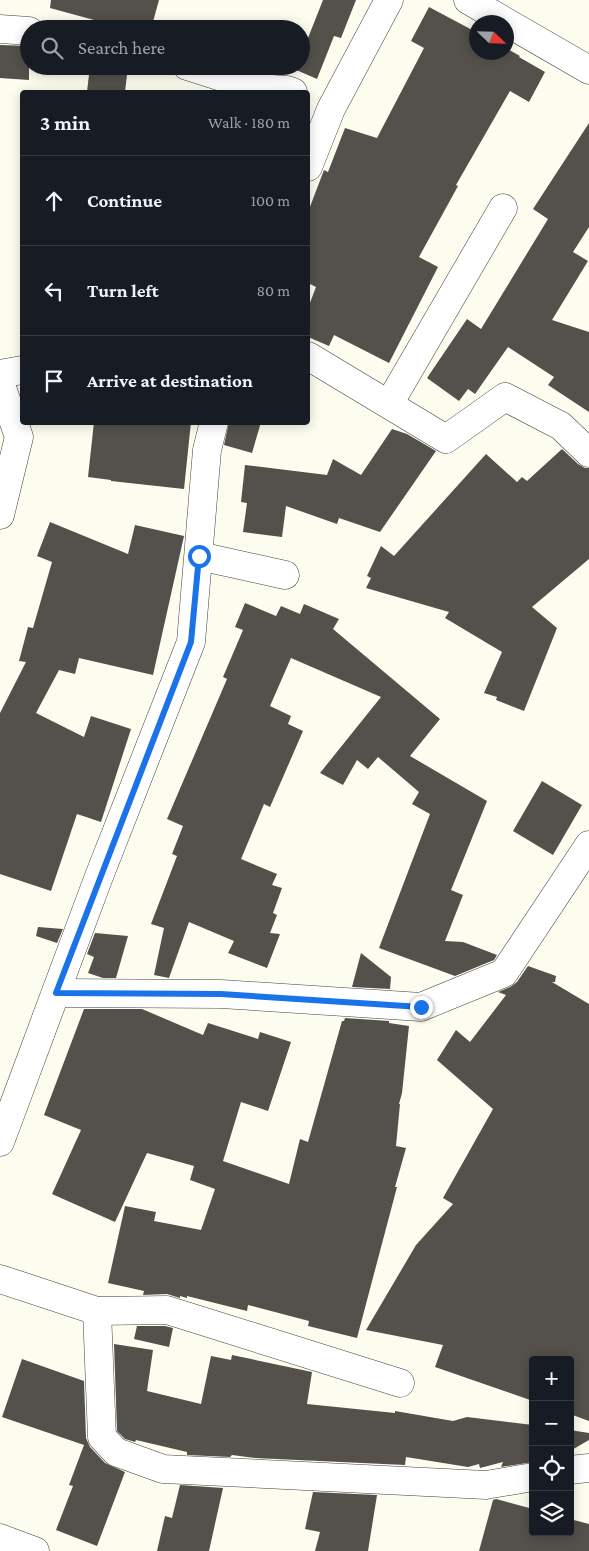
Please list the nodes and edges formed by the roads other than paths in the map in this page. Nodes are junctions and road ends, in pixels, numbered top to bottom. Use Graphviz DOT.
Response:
graph roads {
  1 [pos="389,0"];
  2 [pos="468,0"];
  3 [pos="0,29"];
  4 [pos="20,30"];
  5 [pos="589,70"];
  6 [pos="215,75"];
  7 [pos="287,90"];
  8 [pos="319,104"];
  9 [pos="310,156"];
  10 [pos="503,208"];
  11 [pos="310,357"];
  12 [pos="20,370"];
  13 [pos="0,374"];
  14 [pos="0,382"];
  15 [pos="389,404"];
  16 [pos="213,425"];
  17 [pos="589,453"];
  18 [pos="0,515"];
  19 [pos="199,556"];
  20 [pos="285,576"];
  21 [pos="589,845"];
  22 [pos="56,993"];
  23 [pos="0,1142"];
  24 [pos="0,1279"];
  25 [pos="97,1311"];
  26 [pos="400,1383"];
  27 [pos="589,1468"];
  28 [pos="574,1470"];
  29 [pos="529,1478"];
  30 [pos="0,1538"];
  31 [pos="35,1551"];
  1 -- 8 [label="street"];
  2 -- 5 [label="street"];
  3 -- 4 [label="street"];
  6 -- 7 [label="street"];
  8 -- 9 [label="street"];
  10 -- 15 [label="street"];
  11 -- 15 [label="street"];
  12 -- 13 [label="street"];
  14 -- 18 [label="street"];
  15 -- 17 [label="street"];
  16 -- 19 [label="street"];
  19 -- 20 [label="street"];
  19 -- 22 [label="street"];
  21 -- 22 [label="street"];
  22 -- 23 [label="street"];
  24 -- 25 [label="street"];
  25 -- 26 [label="street"];
  25 -- 29 [label="street"];
  27 -- 28 [label="street"];
  30 -- 31 [label="street"];
}
